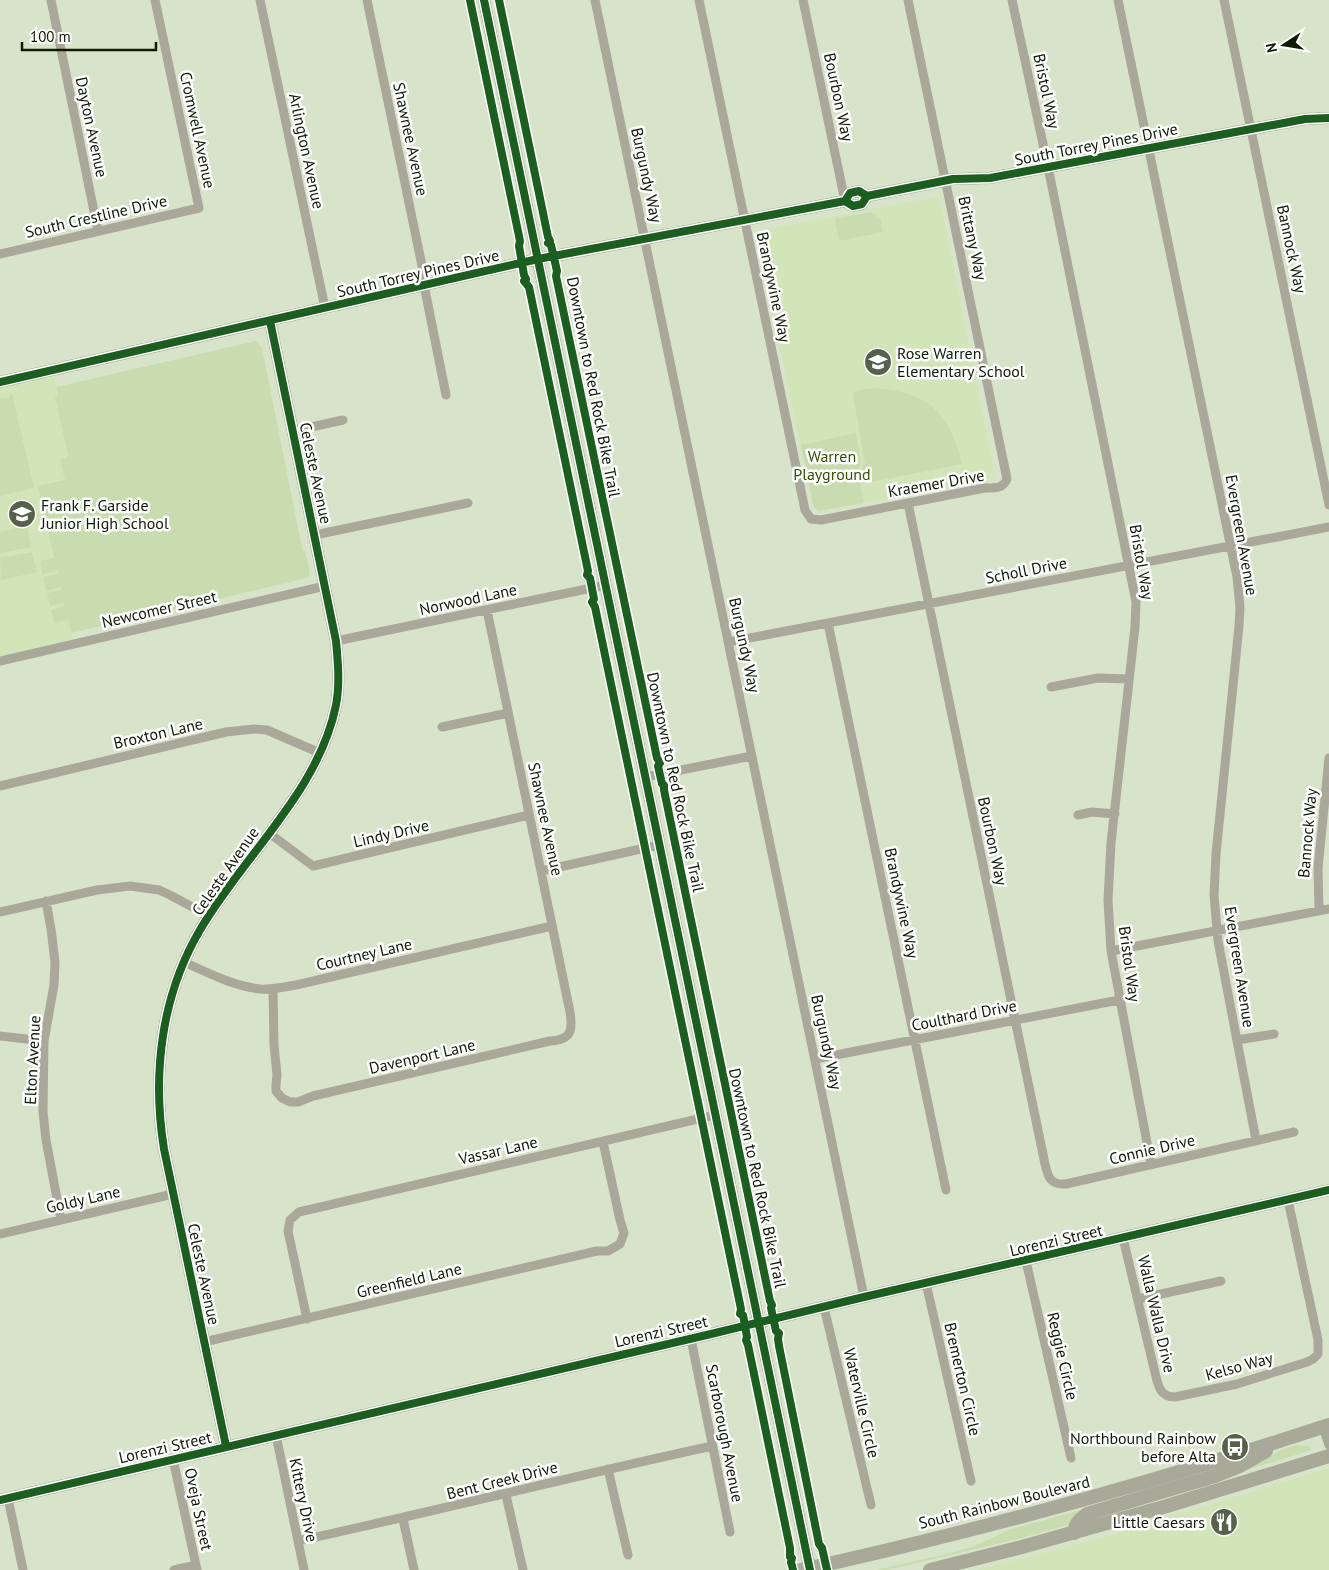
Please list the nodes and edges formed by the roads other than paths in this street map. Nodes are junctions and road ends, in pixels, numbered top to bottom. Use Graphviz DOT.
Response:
graph roads {
  1 [pos="51,0"];
  2 [pos="155,0"];
  3 [pos="260,0"];
  4 [pos="366,0"];
  5 [pos="484,0"];
  6 [pos="595,0"];
  7 [pos="699,0"];
  8 [pos="803,0"];
  9 [pos="908,0"];
  10 [pos="1012,0"];
  11 [pos="1118,0"];
  12 [pos="1224,0"];
  13 [pos="1329,118"];
  14 [pos="1251,129"];
  15 [pos="1149,148"];
  16 [pos="1048,167"];
  17 [pos="946,180"];
  18 [pos="845,201"];
  19 [pos="199,208"];
  20 [pos="745,219"];
  21 [pos="98,231"];
  22 [pos="645,238"];
  23 [pos="0,253"];
  24 [pos="538,259"];
  25 [pos="425,285"];
  26 [pos="325,308"];
  27 [pos="270,321"];
  28 [pos="0,382"];
  29 [pos="446,395"];
  30 [pos="343,420"];
  31 [pos="293,430"];
  32 [pos="1006,482"];
  33 [pos="468,503"];
  34 [pos="908,503"];
  35 [pos="1329,504"];
  36 [pos="811,518"];
  37 [pos="1329,528"];
  38 [pos="315,535"];
  39 [pos="1231,546"];
  40 [pos="1129,566"];
  41 [pos="606,585"];
  42 [pos="325,586"];
  43 [pos="928,604"];
  44 [pos="487,610"];
  45 [pos="828,623"];
  46 [pos="336,641"];
  47 [pos="729,642"];
  48 [pos="0,661"];
  49 [pos="1129,680"];
  50 [pos="1050,686"];
  51 [pos="508,713"];
  52 [pos="442,727"];
  53 [pos="320,753"];
  54 [pos="752,756"];
  55 [pos="1329,758"];
  56 [pos="645,777"];
  57 [pos="0,786"];
  58 [pos="1115,814"];
  59 [pos="529,815"];
  60 [pos="1078,815"];
  61 [pos="268,833"];
  62 [pos="660,845"];
  63 [pos="541,871"];
  64 [pos="46,901"];
  65 [pos="1329,909"];
  66 [pos="1318,910"];
  67 [pos="0,912"];
  68 [pos="209,916"];
  69 [pos="552,926"];
  70 [pos="1216,930"];
  71 [pos="1111,951"];
  72 [pos="184,962"];
  73 [pos="273,988"];
  74 [pos="1120,1000"];
  75 [pos="1015,1020"];
  76 [pos="569,1034"];
  77 [pos="1274,1034"];
  78 [pos="0,1036"];
  79 [pos="915,1040"];
  80 [pos="1236,1040"];
  81 [pos="44,1041"];
  82 [pos="815,1059"];
  83 [pos="715,1115"];
  84 [pos="1294,1132"];
  85 [pos="1256,1140"];
  86 [pos="603,1142"];
  87 [pos="1151,1164"];
  88 [pos="1055,1183"];
  89 [pos="946,1190"];
  90 [pos="1329,1190"];
  91 [pos="173,1194"];
  92 [pos="1288,1200"];
  93 [pos="61,1220"];
  94 [pos="0,1234"];
  95 [pos="1123,1238"];
  96 [pos="1026,1261"];
  97 [pos="1221,1281"];
  98 [pos="926,1283"];
  99 [pos="864,1297"];
  100 [pos="1138,1299"];
  101 [pos="824,1307"];
  102 [pos="308,1319"];
  103 [pos="758,1323"];
  104 [pos="691,1339"];
  105 [pos="204,1342"];
  106 [pos="1165,1395"];
  107 [pos="1326,1426"];
  108 [pos="276,1435"];
  109 [pos="1291,1437"];
  110 [pos="1329,1445"];
  111 [pos="226,1446"];
  112 [pos="712,1446"];
  113 [pos="1329,1456"];
  114 [pos="1071,1458"];
  115 [pos="173,1459"];
  116 [pos="608,1469"];
  117 [pos="971,1481"];
  118 [pos="506,1495"];
  119 [pos="4,1499"];
  120 [pos="871,1505"];
  121 [pos="403,1518"];
  122 [pos="730,1532"];
  123 [pos="1074,1532"];
  124 [pos="298,1541"];
  125 [pos="628,1555"];
  126 [pos="196,1568"];
  127 [pos="807,1569"];
  128 [pos="23,1570"];
  129 [pos="174,1570"];
  130 [pos="304,1570"];
  131 [pos="414,1570"];
  132 [pos="524,1570"];
  133 [pos="930,1570"];
  1 -- 21 [label="street, Dayton Avenue"];
  2 -- 19 [label="street, Cromwell Avenue"];
  3 -- 26 [label="street, Arlington Avenue"];
  4 -- 25 [label="street, Shawnee Avenue"];
  5 -- 24 [label="main road"];
  6 -- 22 [label="street, Burgundy Way"];
  7 -- 20 [label="street, Brandywine Way"];
  8 -- 18 [label="street, Bourbon Way"];
  9 -- 17 [label="street, Brittany Way"];
  10 -- 16 [label="street, Bristol Way"];
  11 -- 15 [label="street, Evergreen Avenue"];
  12 -- 14 [label="street, Bannock Way"];
  13 -- 14 [label="main road, South Torrey Pines Drive"];
  14 -- 15 [label="main road, South Torrey Pines Drive"];
  14 -- 35 [label="street, Bannock Way"];
  15 -- 16 [label="main road, South Torrey Pines Drive"];
  15 -- 39 [label="street, Evergreen Avenue"];
  16 -- 17 [label="main road, South Torrey Pines Drive"];
  16 -- 40 [label="street, Bristol Way"];
  17 -- 18 [label="main road, South Torrey Pines Drive"];
  17 -- 32 [label="street, Brittany Way"];
  18 -- 20 [label="main road, South Torrey Pines Drive"];
  19 -- 21 [label="street, South Crestline Drive"];
  20 -- 22 [label="main road, South Torrey Pines Drive"];
  20 -- 36 [label="street, Brandywine Way"];
  21 -- 23 [label="street, South Crestline Drive"];
  22 -- 24 [label="main road, South Torrey Pines Drive"];
  22 -- 47 [label="street, Burgundy Way"];
  24 -- 25 [label="main road, South Torrey Pines Drive"];
  24 -- 41 [label="main road"];
  25 -- 26 [label="main road, South Torrey Pines Drive"];
  25 -- 29 [label="street, Shawnee Avenue"];
  26 -- 27 [label="main road, South Torrey Pines Drive"];
  27 -- 28 [label="main road, South Torrey Pines Drive"];
  27 -- 31 [label="main road, Celeste Avenue"];
  30 -- 31 [label="street"];
  31 -- 38 [label="main road, Celeste Avenue"];
  32 -- 34 [label="street, Kraemer Drive"];
  33 -- 38 [label="street"];
  34 -- 36 [label="street, Kraemer Drive"];
  34 -- 43 [label="street, Bourbon Way"];
  37 -- 39 [label="street, Scholl Drive"];
  38 -- 42 [label="main road, Celeste Avenue"];
  39 -- 40 [label="street, Scholl Drive"];
  39 -- 70 [label="street, Evergreen Avenue"];
  40 -- 43 [label="street, Scholl Drive"];
  40 -- 49 [label="street, Bristol Way"];
  41 -- 44 [label="street, Norwood Lane"];
  41 -- 56 [label="main road"];
  42 -- 46 [label="main road, Celeste Avenue"];
  42 -- 48 [label="street, Newcomer Street"];
  43 -- 45 [label="street, Scholl Drive"];
  43 -- 75 [label="street, Bourbon Way"];
  44 -- 46 [label="street, Norwood Lane"];
  44 -- 51 [label="street, Shawnee Avenue"];
  45 -- 47 [label="street, Scholl Drive"];
  45 -- 79 [label="street, Brandywine Way"];
  46 -- 53 [label="main road, Celeste Avenue"];
  47 -- 54 [label="street, Burgundy Way"];
  49 -- 50 [label="street"];
  49 -- 58 [label="street, Bristol Way"];
  51 -- 52 [label="street"];
  51 -- 59 [label="street, Shawnee Avenue"];
  53 -- 57 [label="street, Broxton Lane"];
  53 -- 61 [label="main road, Celeste Avenue"];
  54 -- 56 [label="street"];
  54 -- 82 [label="street, Burgundy Way"];
  55 -- 66 [label="street, Bannock Way"];
  56 -- 62 [label="main road"];
  58 -- 60 [label="street"];
  58 -- 71 [label="street, Bristol Way"];
  59 -- 61 [label="street, Lindy Drive"];
  59 -- 63 [label="street, Shawnee Avenue"];
  61 -- 68 [label="main road, Celeste Avenue"];
  62 -- 63 [label="street"];
  62 -- 83 [label="main road"];
  63 -- 69 [label="street, Shawnee Avenue"];
  64 -- 67 [label="street"];
  64 -- 68 [label="street"];
  64 -- 81 [label="street, Elton Avenue"];
  65 -- 66 [label="street"];
  66 -- 70 [label="street"];
  68 -- 72 [label="main road, Celeste Avenue"];
  69 -- 73 [label="street, Courtney Lane"];
  69 -- 76 [label="street, Shawnee Avenue"];
  70 -- 71 [label="street"];
  70 -- 80 [label="street, Evergreen Avenue"];
  71 -- 74 [label="street, Bristol Way"];
  72 -- 73 [label="street, Courtney Lane"];
  72 -- 91 [label="main road, Celeste Avenue"];
  73 -- 76 [label="street, Davenport Lane"];
  74 -- 75 [label="street, Coulthard Drive"];
  74 -- 87 [label="street, Bristol Way"];
  75 -- 79 [label="street, Coulthard Drive"];
  75 -- 88 [label="street, Bourbon Way"];
  77 -- 80 [label="street"];
  78 -- 81 [label="street"];
  79 -- 82 [label="street, Coulthard Drive"];
  79 -- 89 [label="street, Brandywine Way"];
  80 -- 85 [label="street, Evergreen Avenue"];
  81 -- 93 [label="street, Elton Avenue"];
  82 -- 99 [label="street, Burgundy Way"];
  83 -- 86 [label="street, Vassar Lane"];
  83 -- 103 [label="main road"];
  84 -- 85 [label="street, Connie Drive"];
  85 -- 87 [label="street, Connie Drive"];
  86 -- 102 [label="street, Vassar Lane"];
  86 -- 102 [label="street, Greenfield Lane"];
  87 -- 88 [label="street, Connie Drive"];
  90 -- 92 [label="main road, Lorenzi Street"];
  91 -- 93 [label="street, Goldy Lane"];
  91 -- 105 [label="main road, Celeste Avenue"];
  92 -- 95 [label="main road, Lorenzi Street"];
  92 -- 106 [label="street, Kelso Way"];
  93 -- 94 [label="street, Goldy Lane"];
  95 -- 96 [label="main road, Lorenzi Street"];
  95 -- 100 [label="street, Walla Walla Drive"];
  96 -- 98 [label="main road, Lorenzi Street"];
  96 -- 114 [label="street, Reggie Circle"];
  97 -- 100 [label="street"];
  98 -- 99 [label="main road, Lorenzi Street"];
  98 -- 117 [label="street, Bremerton Circle"];
  99 -- 101 [label="main road, Lorenzi Street"];
  100 -- 106 [label="street, Walla Walla Drive"];
  101 -- 103 [label="main road, Lorenzi Street"];
  101 -- 120 [label="street, Waterville Circle"];
  102 -- 105 [label="street, Greenfield Lane"];
  103 -- 104 [label="main road, Lorenzi Street"];
  103 -- 127 [label="main road"];
  104 -- 108 [label="main road, Lorenzi Street"];
  104 -- 112 [label="street, Scarborough Avenue"];
  105 -- 111 [label="main road, Celeste Avenue"];
  107 -- 109 [label="main road, South Rainbow Boulevard"];
  107 -- 110 [label="street"];
  108 -- 111 [label="main road, Lorenzi Street"];
  108 -- 124 [label="street, Kittery Drive"];
  109 -- 123 [label="main road"];
  109 -- 127 [label="main road, South Rainbow Boulevard"];
  111 -- 115 [label="main road, Lorenzi Street"];
  112 -- 116 [label="street, Bent Creek Drive"];
  112 -- 122 [label="street, Scarborough Avenue"];
  113 -- 123 [label="main road"];
  115 -- 119 [label="main road, Lorenzi Street"];
  115 -- 126 [label="street, Oveja Street"];
  116 -- 118 [label="street, Bent Creek Drive"];
  116 -- 125 [label="street"];
  118 -- 121 [label="street, Bent Creek Drive"];
  118 -- 132 [label="street"];
  119 -- 128 [label="street"];
  121 -- 124 [label="street, Bent Creek Drive"];
  121 -- 131 [label="street"];
  123 -- 133 [label="main road"];
  124 -- 130 [label="street, Kittery Drive"];
  126 -- 129 [label="street"];
}
